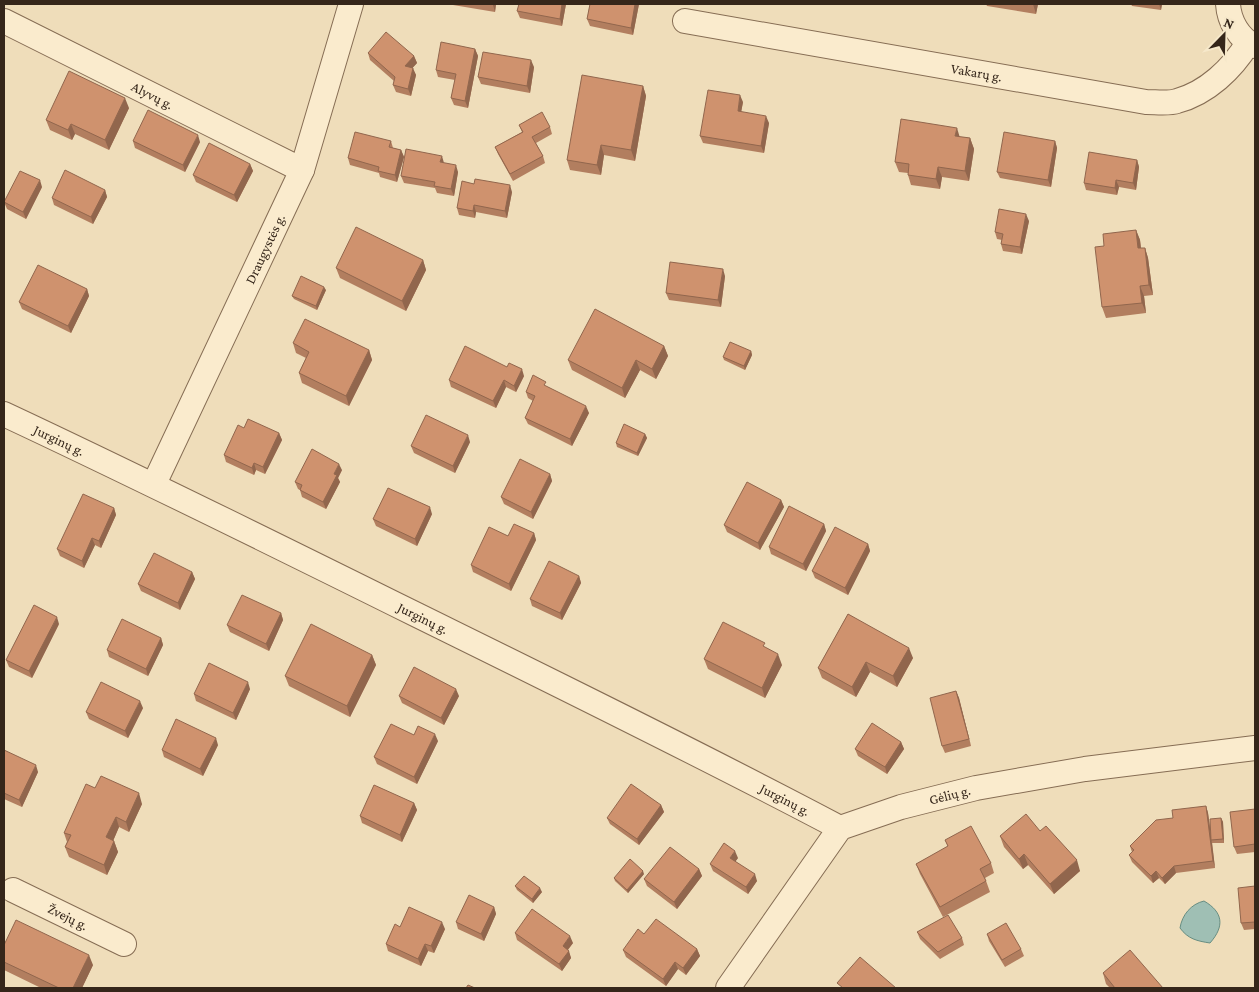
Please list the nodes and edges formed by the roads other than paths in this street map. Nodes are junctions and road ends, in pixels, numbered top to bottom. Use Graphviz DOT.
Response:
graph roads {
  1 [pos="351,4"];
  2 [pos="1228,4"];
  3 [pos="4,21"];
  4 [pos="685,21"];
  5 [pos="1251,45"];
  6 [pos="302,170"];
  7 [pos="4,414"];
  8 [pos="154,484"];
  9 [pos="1255,748"];
  10 [pos="840,828"];
  11 [pos="13,890"];
  12 [pos="124,944"];
  13 [pos="728,988"];
  1 -- 6 [label="street, Draugystės g."];
  2 -- 5 [label="street, Vakarų g."];
  3 -- 6 [label="street, Alyvų g."];
  4 -- 5 [label="street, Vakarų g."];
  6 -- 8 [label="street, Draugystės g."];
  7 -- 8 [label="street, Jurginų g."];
  8 -- 10 [label="street, Jurginų g."];
  9 -- 10 [label="street, Gėlių g."];
  10 -- 13 [label="street"];
  11 -- 12 [label="street, Žvejų g."];
}
